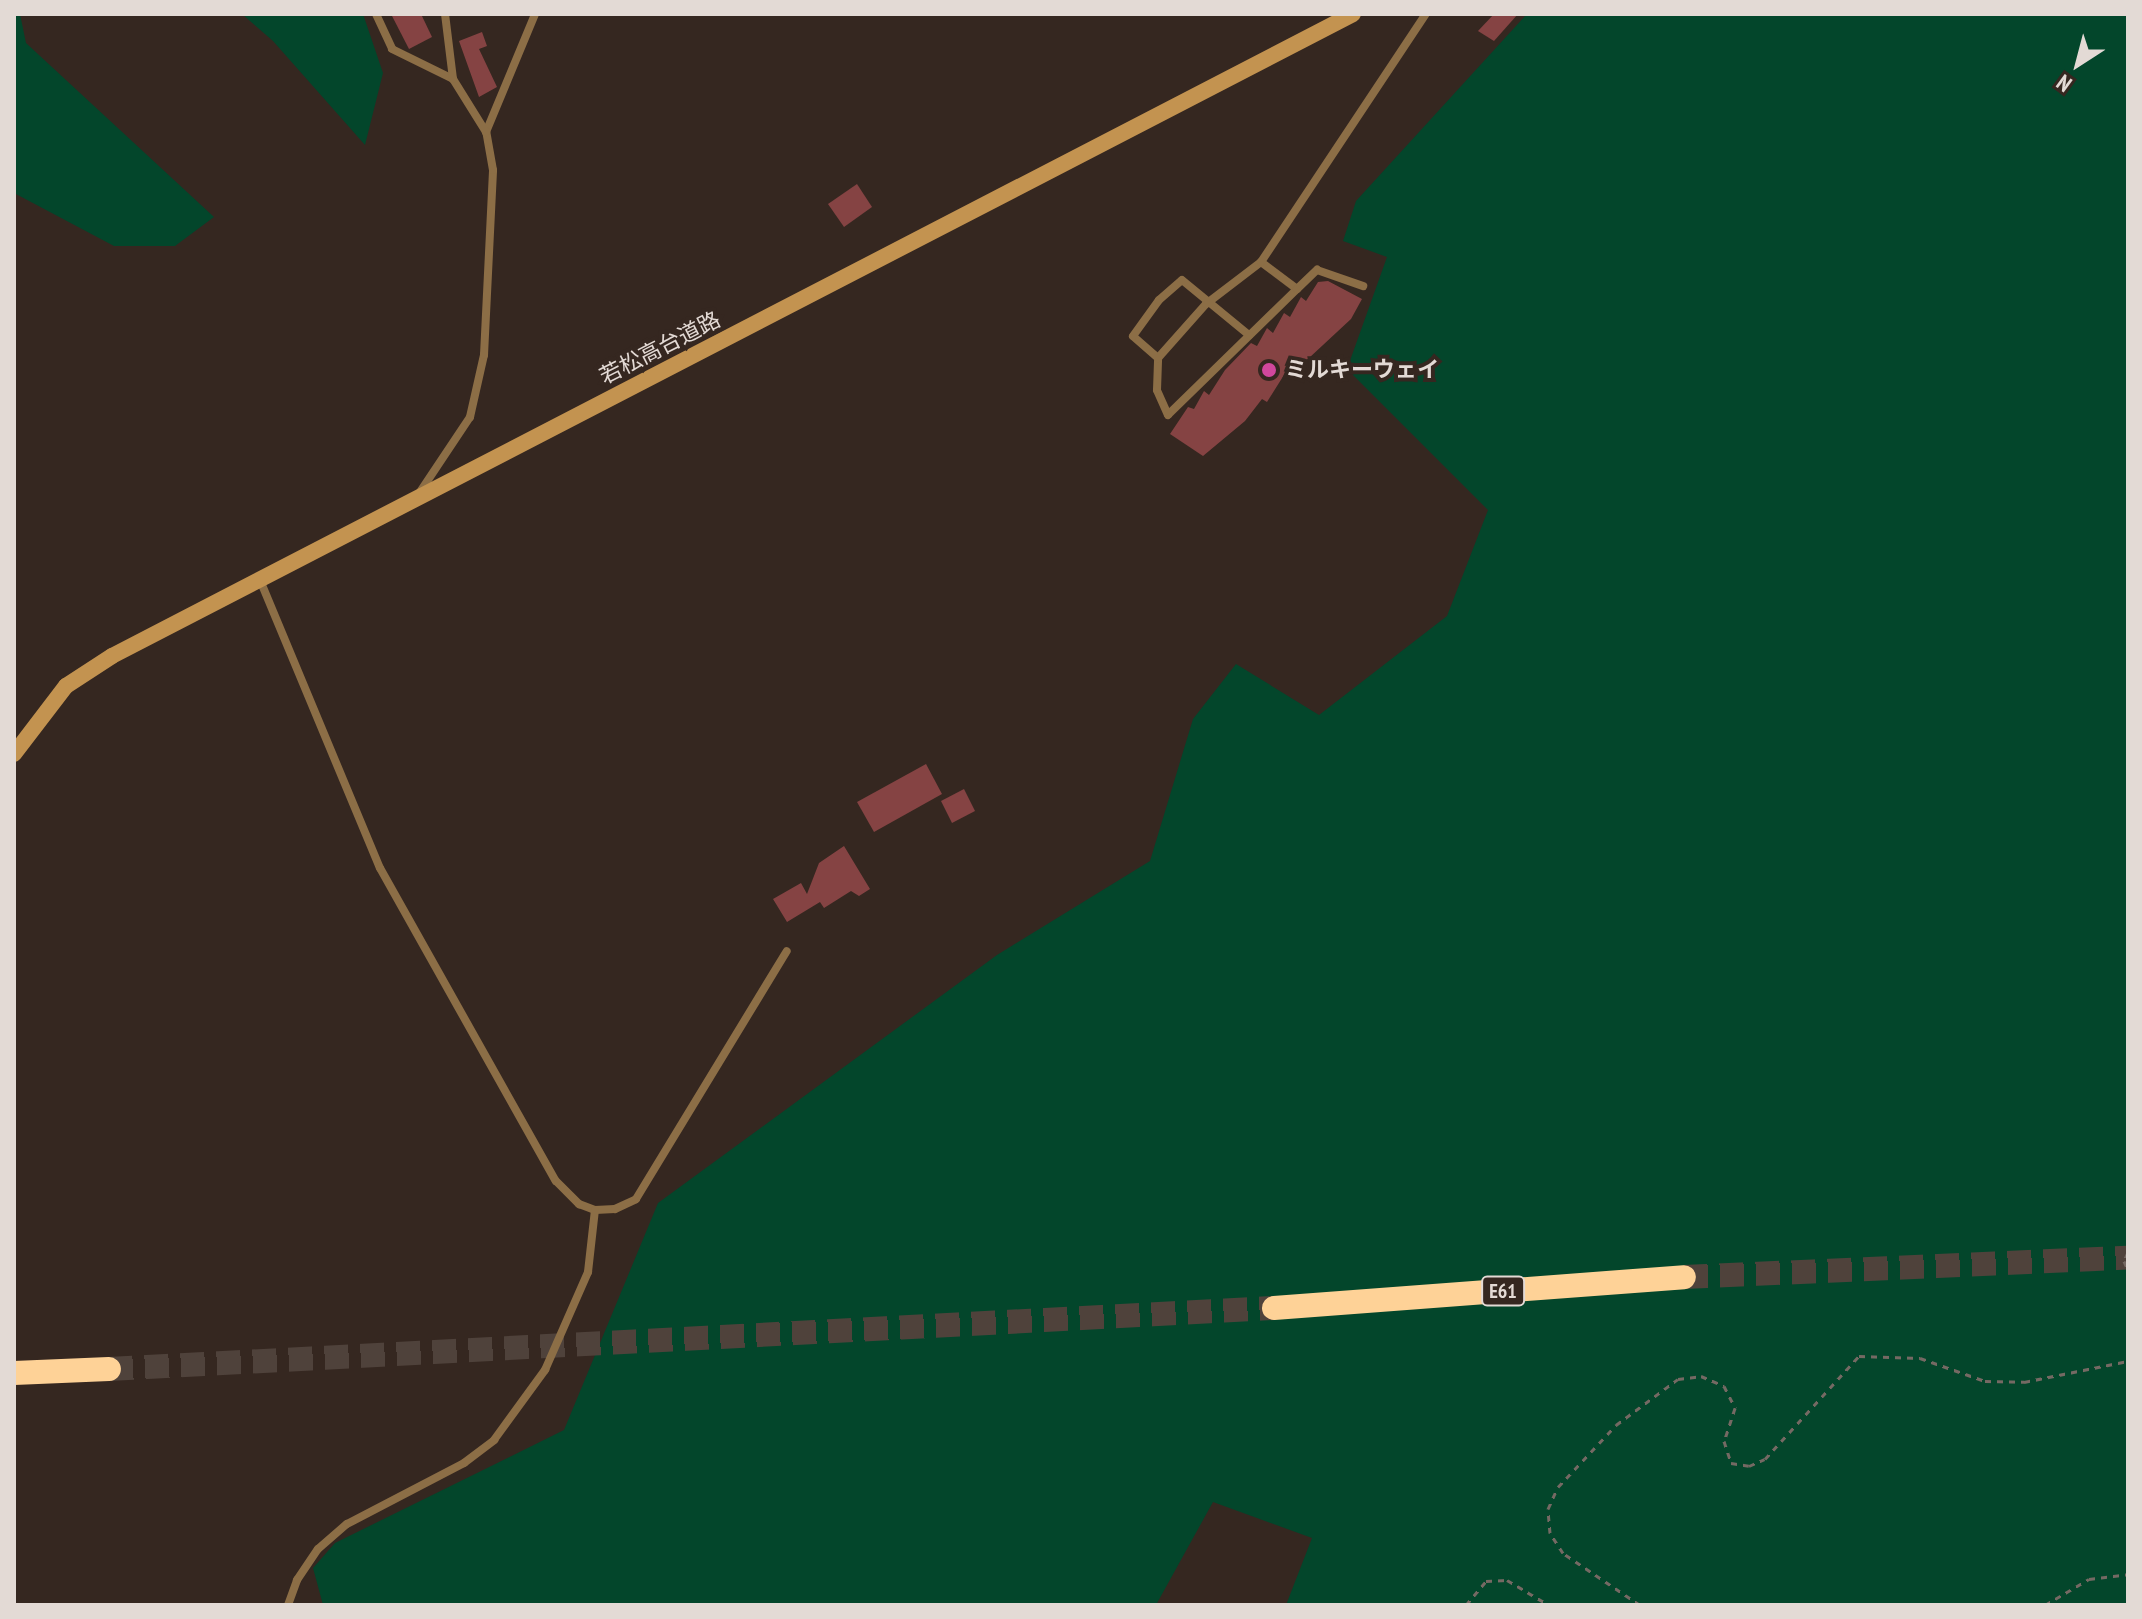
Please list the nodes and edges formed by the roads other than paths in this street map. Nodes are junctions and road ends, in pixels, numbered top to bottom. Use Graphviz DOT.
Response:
graph roads {
  1 [pos="376,14"];
  2 [pos="445,14"];
  3 [pos="535,14"];
  4 [pos="1353,14"];
  5 [pos="1426,14"];
  6 [pos="453,79"];
  7 [pos="486,132"];
  8 [pos="1261,262"];
  9 [pos="1363,286"];
  10 [pos="1297,289"];
  11 [pos="1206,304"];
  12 [pos="1249,335"];
  13 [pos="1158,358"];
  14 [pos="418,496"];
  15 [pos="259,579"];
  16 [pos="14,754"];
  17 [pos="787,951"];
  18 [pos="595,1210"];
  19 [pos="1684,1277"];
  20 [pos="1274,1308"];
  21 [pos="109,1369"];
  22 [pos="14,1374"];
  23 [pos="288,1605"];
  1 -- 6 [label="lane"];
  2 -- 6 [label="lane"];
  3 -- 7 [label="lane"];
  4 -- 14 [label="street, 若松高台道路"];
  5 -- 8 [label="lane"];
  6 -- 7 [label="lane"];
  7 -- 14 [label="lane"];
  8 -- 10 [label="lane"];
  8 -- 11 [label="lane"];
  9 -- 10 [label="lane"];
  10 -- 12 [label="lane"];
  11 -- 12 [label="lane"];
  11 -- 13 [label="lane"];
  11 -- 13 [label="lane"];
  12 -- 13 [label="lane"];
  14 -- 15 [label="street, 若松高台道路"];
  15 -- 16 [label="street, 若松高台道路"];
  15 -- 18 [label="lane"];
  17 -- 18 [label="lane"];
  18 -- 23 [label="lane"];
  19 -- 20 [label="highway, E61"];
  21 -- 22 [label="highway"];
}
